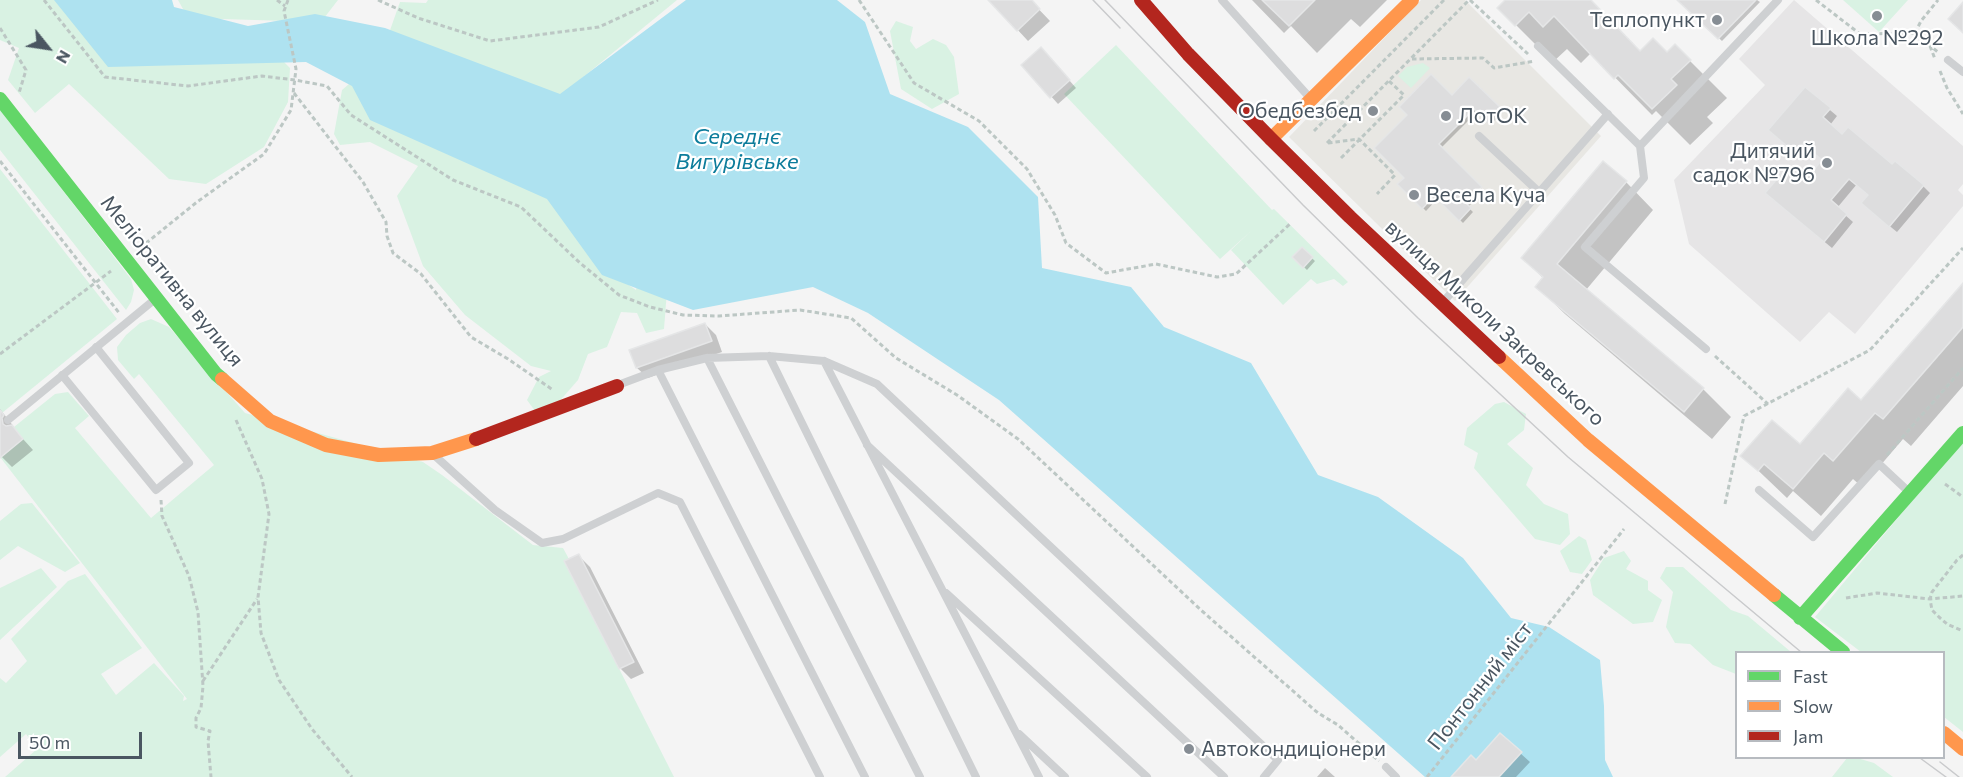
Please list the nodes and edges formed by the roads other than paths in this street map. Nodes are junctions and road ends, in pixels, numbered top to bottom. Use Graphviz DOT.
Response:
graph roads {
  1 [pos="1141,0"];
  2 [pos="1222,0"];
  3 [pos="1412,0"];
  4 [pos="1778,0"];
  5 [pos="1538,46"];
  6 [pos="1948,60"];
  7 [pos="1963,72"];
  8 [pos="0,99"];
  9 [pos="1311,99"];
  10 [pos="1608,114"];
  11 [pos="1479,136"];
  12 [pos="1271,139"];
  13 [pos="1640,146"];
  14 [pos="1540,193"];
  15 [pos="155,298"];
  16 [pos="1443,303"];
  17 [pos="96,347"];
  18 [pos="1706,349"];
  19 [pos="769,356"];
  20 [pos="707,358"];
  21 [pos="824,361"];
  22 [pos="658,370"];
  23 [pos="62,375"];
  24 [pos="617,386"];
  25 [pos="8,420"];
  26 [pos="1963,432"];
  27 [pos="867,445"];
  28 [pos="432,453"];
  29 [pos="1760,490"];
  30 [pos="1911,494"];
  31 [pos="942,590"];
  32 [pos="1800,618"];
  33 [pos="1842,651"];
  34 [pos="1015,730"];
  35 [pos="1945,734"];
  36 [pos="1963,749"];
  37 [pos="1386,767"];
  38 [pos="820,777"];
  39 [pos="865,777"];
  40 [pos="920,777"];
  41 [pos="976,777"];
  42 [pos="1039,777"];
  43 [pos="1065,777"];
  44 [pos="1147,777"];
  45 [pos="1224,777"];
  46 [pos="1264,777"];
  47 [pos="1396,777"];
  1 -- 12 [label="street, вулиця Миколи Закревського"];
  2 -- 9 [label="lane"];
  3 -- 9 [label="street"];
  4 -- 13 [label="lane"];
  5 -- 10 [label="lane"];
  6 -- 7 [label="lane"];
  8 -- 15 [label="street, Меліоративна вулиця"];
  9 -- 12 [label="street"];
  10 -- 13 [label="lane"];
  10 -- 14 [label="lane"];
  11 -- 14 [label="lane"];
  12 -- 16 [label="street, вулиця Миколи Закревського"];
  13 -- 18 [label="lane"];
  14 -- 16 [label="lane"];
  15 -- 17 [label="lane"];
  15 -- 28 [label="street, Меліоративна вулиця"];
  16 -- 32 [label="street, вулиця Миколи Закревського"];
  17 -- 23 [label="lane"];
  17 -- 23 [label="lane"];
  19 -- 20 [label="lane"];
  19 -- 21 [label="lane"];
  19 -- 41 [label="lane"];
  20 -- 22 [label="lane"];
  20 -- 40 [label="lane"];
  21 -- 27 [label="lane"];
  21 -- 46 [label="lane"];
  22 -- 24 [label="lane"];
  22 -- 39 [label="lane"];
  23 -- 25 [label="lane"];
  24 -- 28 [label="street, Меліоративна вулиця"];
  26 -- 30 [label="street"];
  27 -- 31 [label="lane"];
  27 -- 45 [label="lane"];
  28 -- 38 [label="lane"];
  29 -- 30 [label="lane"];
  30 -- 32 [label="street"];
  31 -- 34 [label="lane"];
  31 -- 44 [label="lane"];
  32 -- 33 [label="street, вулиця Миколи Закревського"];
  34 -- 42 [label="lane"];
  34 -- 43 [label="lane"];
  35 -- 36 [label="street"];
  37 -- 47 [label="lane"];
}
